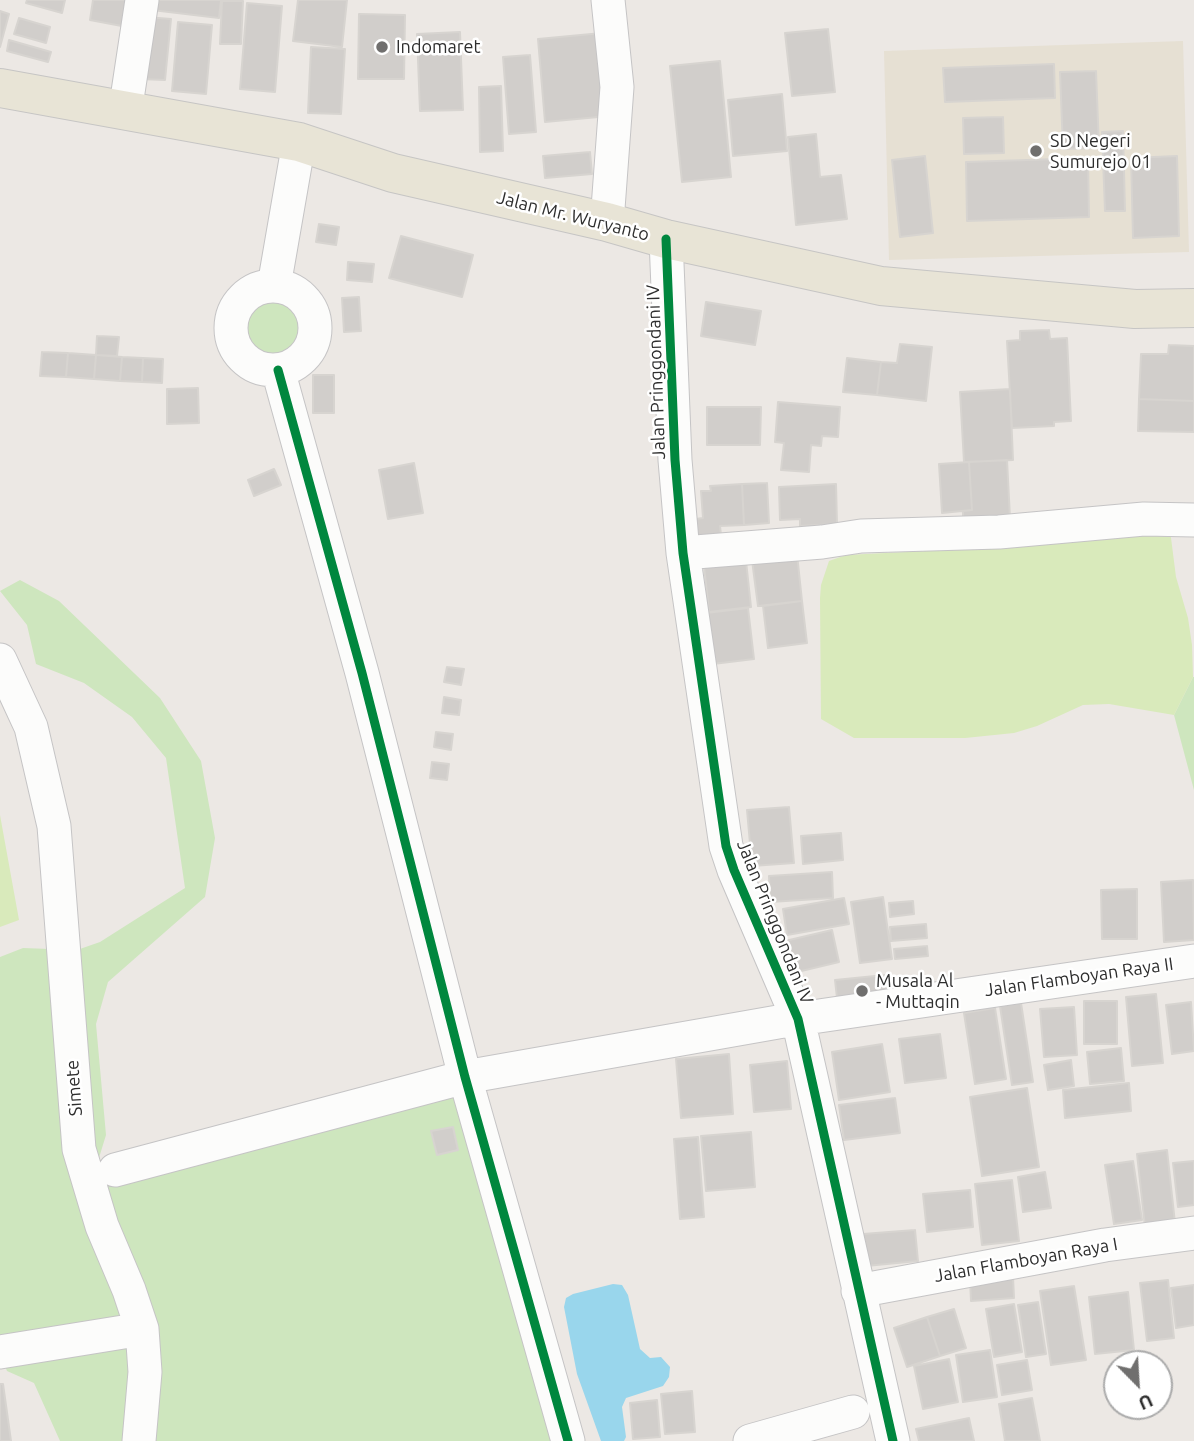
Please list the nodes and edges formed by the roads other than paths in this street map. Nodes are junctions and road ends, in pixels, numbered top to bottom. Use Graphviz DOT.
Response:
graph roads {
  1 [pos="142,0"];
  2 [pos="608,0"];
  3 [pos="0,88"];
  4 [pos="125,112"];
  5 [pos="299,142"];
  6 [pos="607,222"];
  7 [pos="666,239"];
  8 [pos="274,286"];
  9 [pos="1194,308"];
  10 [pos="278,370"];
  11 [pos="1194,520"];
  12 [pos="683,553"];
  13 [pos="0,660"];
  14 [pos="1194,961"];
  15 [pos="798,1019"];
  16 [pos="465,1077"];
  17 [pos="115,1170"];
  18 [pos="1194,1233"];
  19 [pos="858,1291"];
  20 [pos="142,1329"];
  21 [pos="0,1352"];
  22 [pos="853,1412"];
  23 [pos="139,1441"];
  24 [pos="568,1441"];
  25 [pos="750,1441"];
  26 [pos="893,1441"];
  1 -- 4 [label="street"];
  2 -- 6 [label="street"];
  3 -- 4 [label="main road, Jalan Mr. Wuryanto"];
  4 -- 5 [label="main road, Jalan Mr. Wuryanto"];
  5 -- 6 [label="main road, Jalan Mr. Wuryanto"];
  5 -- 8 [label="street"];
  6 -- 7 [label="main road, Jalan Mr. Wuryanto"];
  7 -- 9 [label="main road, Jalan Mr. Wuryanto"];
  7 -- 12 [label="street, Jalan Pringgondani IV"];
  8 -- 10 [label="street"];
  8 -- 10 [label="street"];
  10 -- 16 [label="street"];
  11 -- 12 [label="street"];
  12 -- 15 [label="street, Jalan Pringgondani IV"];
  13 -- 20 [label="street, Simete"];
  14 -- 15 [label="street, Jalan Flamboyan Raya II"];
  15 -- 16 [label="street, Jalan Flamboyan Raya II"];
  15 -- 19 [label="street, Jalan Pringgondani IV"];
  16 -- 17 [label="street, Jalan Flamboyan Raya II"];
  16 -- 24 [label="street"];
  18 -- 19 [label="street, Jalan Flamboyan Raya I"];
  19 -- 26 [label="street, Jalan Pringgondani IV"];
  20 -- 21 [label="street"];
  20 -- 23 [label="street, Simete"];
  22 -- 25 [label="street"];
}
